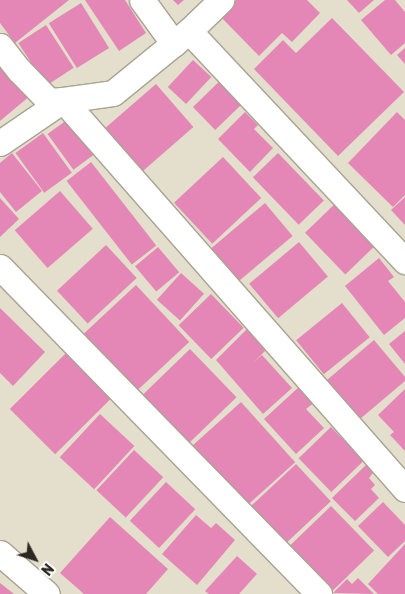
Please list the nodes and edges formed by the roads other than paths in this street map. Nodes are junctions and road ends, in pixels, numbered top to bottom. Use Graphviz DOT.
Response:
graph roads {
  1 [pos="142,0"];
  2 [pos="221,0"];
  3 [pos="182,38"];
  4 [pos="0,46"];
  5 [pos="63,100"];
  6 [pos="0,143"];
  7 [pos="405,261"];
  8 [pos="0,267"];
  9 [pos="405,489"];
  10 [pos="0,553"];
  11 [pos="46,594"];
  12 [pos="319,594"];
  1 -- 3 [label="street"];
  2 -- 3 [label="street"];
  3 -- 5 [label="street"];
  3 -- 7 [label="street"];
  4 -- 5 [label="street"];
  5 -- 6 [label="street"];
  5 -- 9 [label="street"];
  8 -- 12 [label="street"];
  10 -- 11 [label="street"];
}
